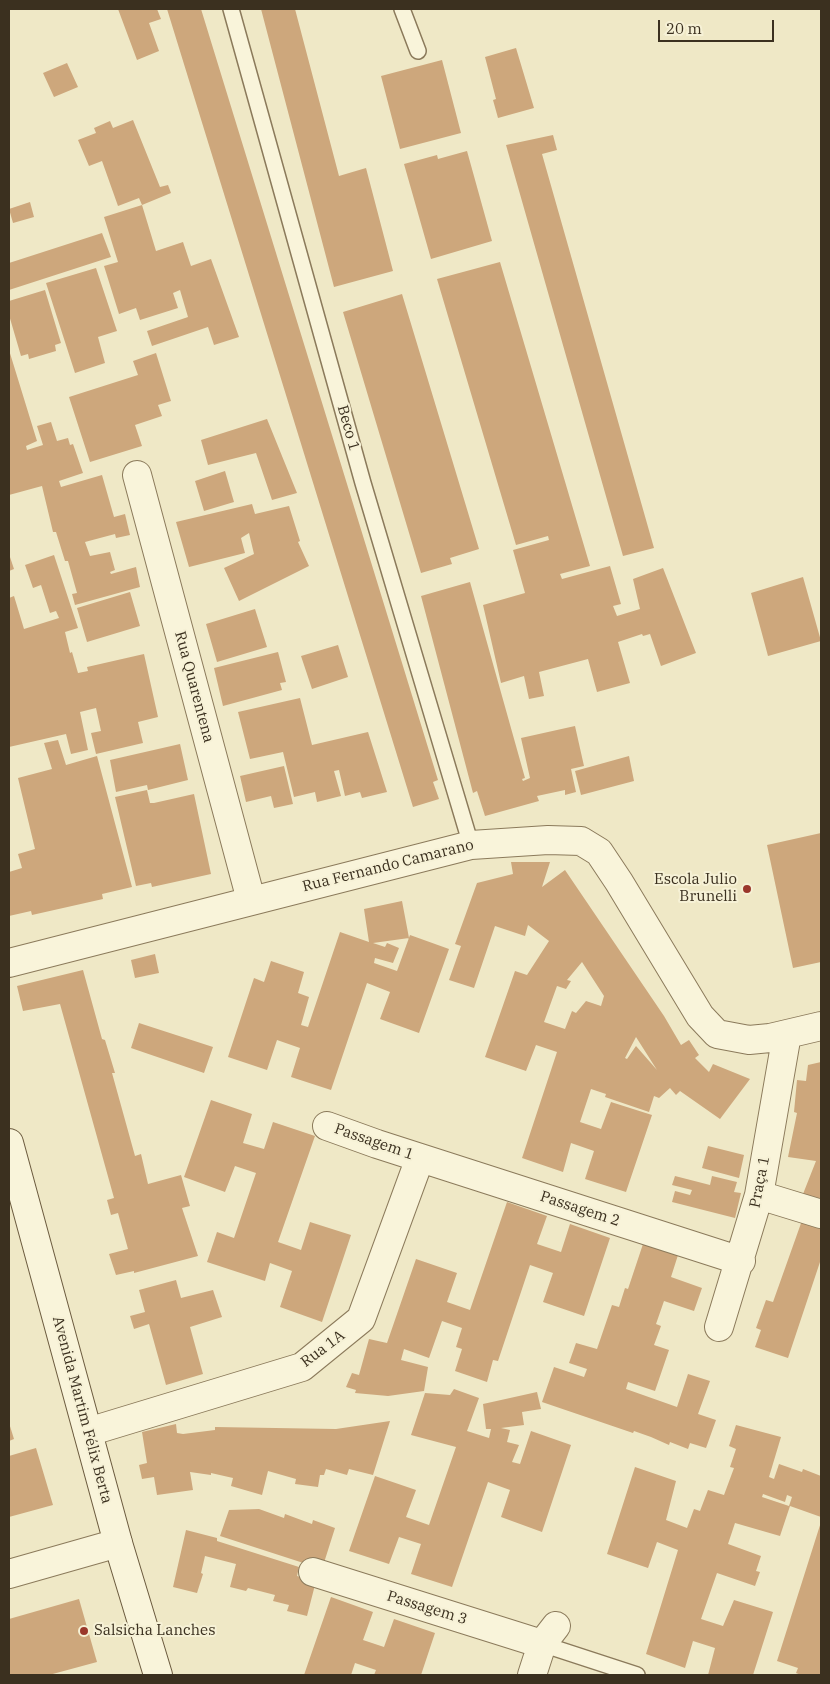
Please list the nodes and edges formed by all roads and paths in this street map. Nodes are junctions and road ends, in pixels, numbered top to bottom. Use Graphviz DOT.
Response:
graph roads {
  1 [pos="231,9"];
  2 [pos="402,9"];
  3 [pos="418,51"];
  4 [pos="136,475"];
  5 [pos="471,845"];
  6 [pos="251,900"];
  7 [pos="9,963"];
  8 [pos="821,1026"];
  9 [pos="787,1034"];
  10 [pos="327,1126"];
  11 [pos="9,1144"];
  12 [pos="420,1158"];
  13 [pos="759,1195"];
  14 [pos="821,1214"];
  15 [pos="741,1261"];
  16 [pos="719,1327"];
  17 [pos="88,1432"];
  18 [pos="118,1543"];
  19 [pos="313,1572"];
  20 [pos="9,1574"];
  21 [pos="549,1635"];
  22 [pos="158,1675"];
  23 [pos="532,1675"];
  24 [pos="637,1675"];
  1 -- 5 [label="lane, Beco 1"];
  2 -- 3 [label="lane"];
  4 -- 6 [label="street, Rua Quarentena"];
  5 -- 6 [label="street, Rua Fernando Camarano"];
  5 -- 9 [label="street, Rua Fernando Camarano"];
  6 -- 7 [label="street, Rua Fernando Camarano"];
  8 -- 9 [label="street, Rua Fernando Camarano"];
  9 -- 13 [label="street, Praça 1"];
  10 -- 12 [label="street, Passagem 1"];
  11 -- 17 [label="street, Avenida Martim Félix Berta"];
  12 -- 15 [label="street, Passagem 2"];
  12 -- 17 [label="street, Rua 1A"];
  13 -- 14 [label="street"];
  13 -- 15 [label="street, Praça 1"];
  15 -- 16 [label="street, Praça 1"];
  17 -- 18 [label="street, Avenida Martim Félix Berta"];
  18 -- 20 [label="street"];
  18 -- 22 [label="street, Avenida Martim Félix Berta"];
  19 -- 21 [label="street, Passagem 3"];
  21 -- 23 [label="street"];
  21 -- 24 [label="lane"];
}
